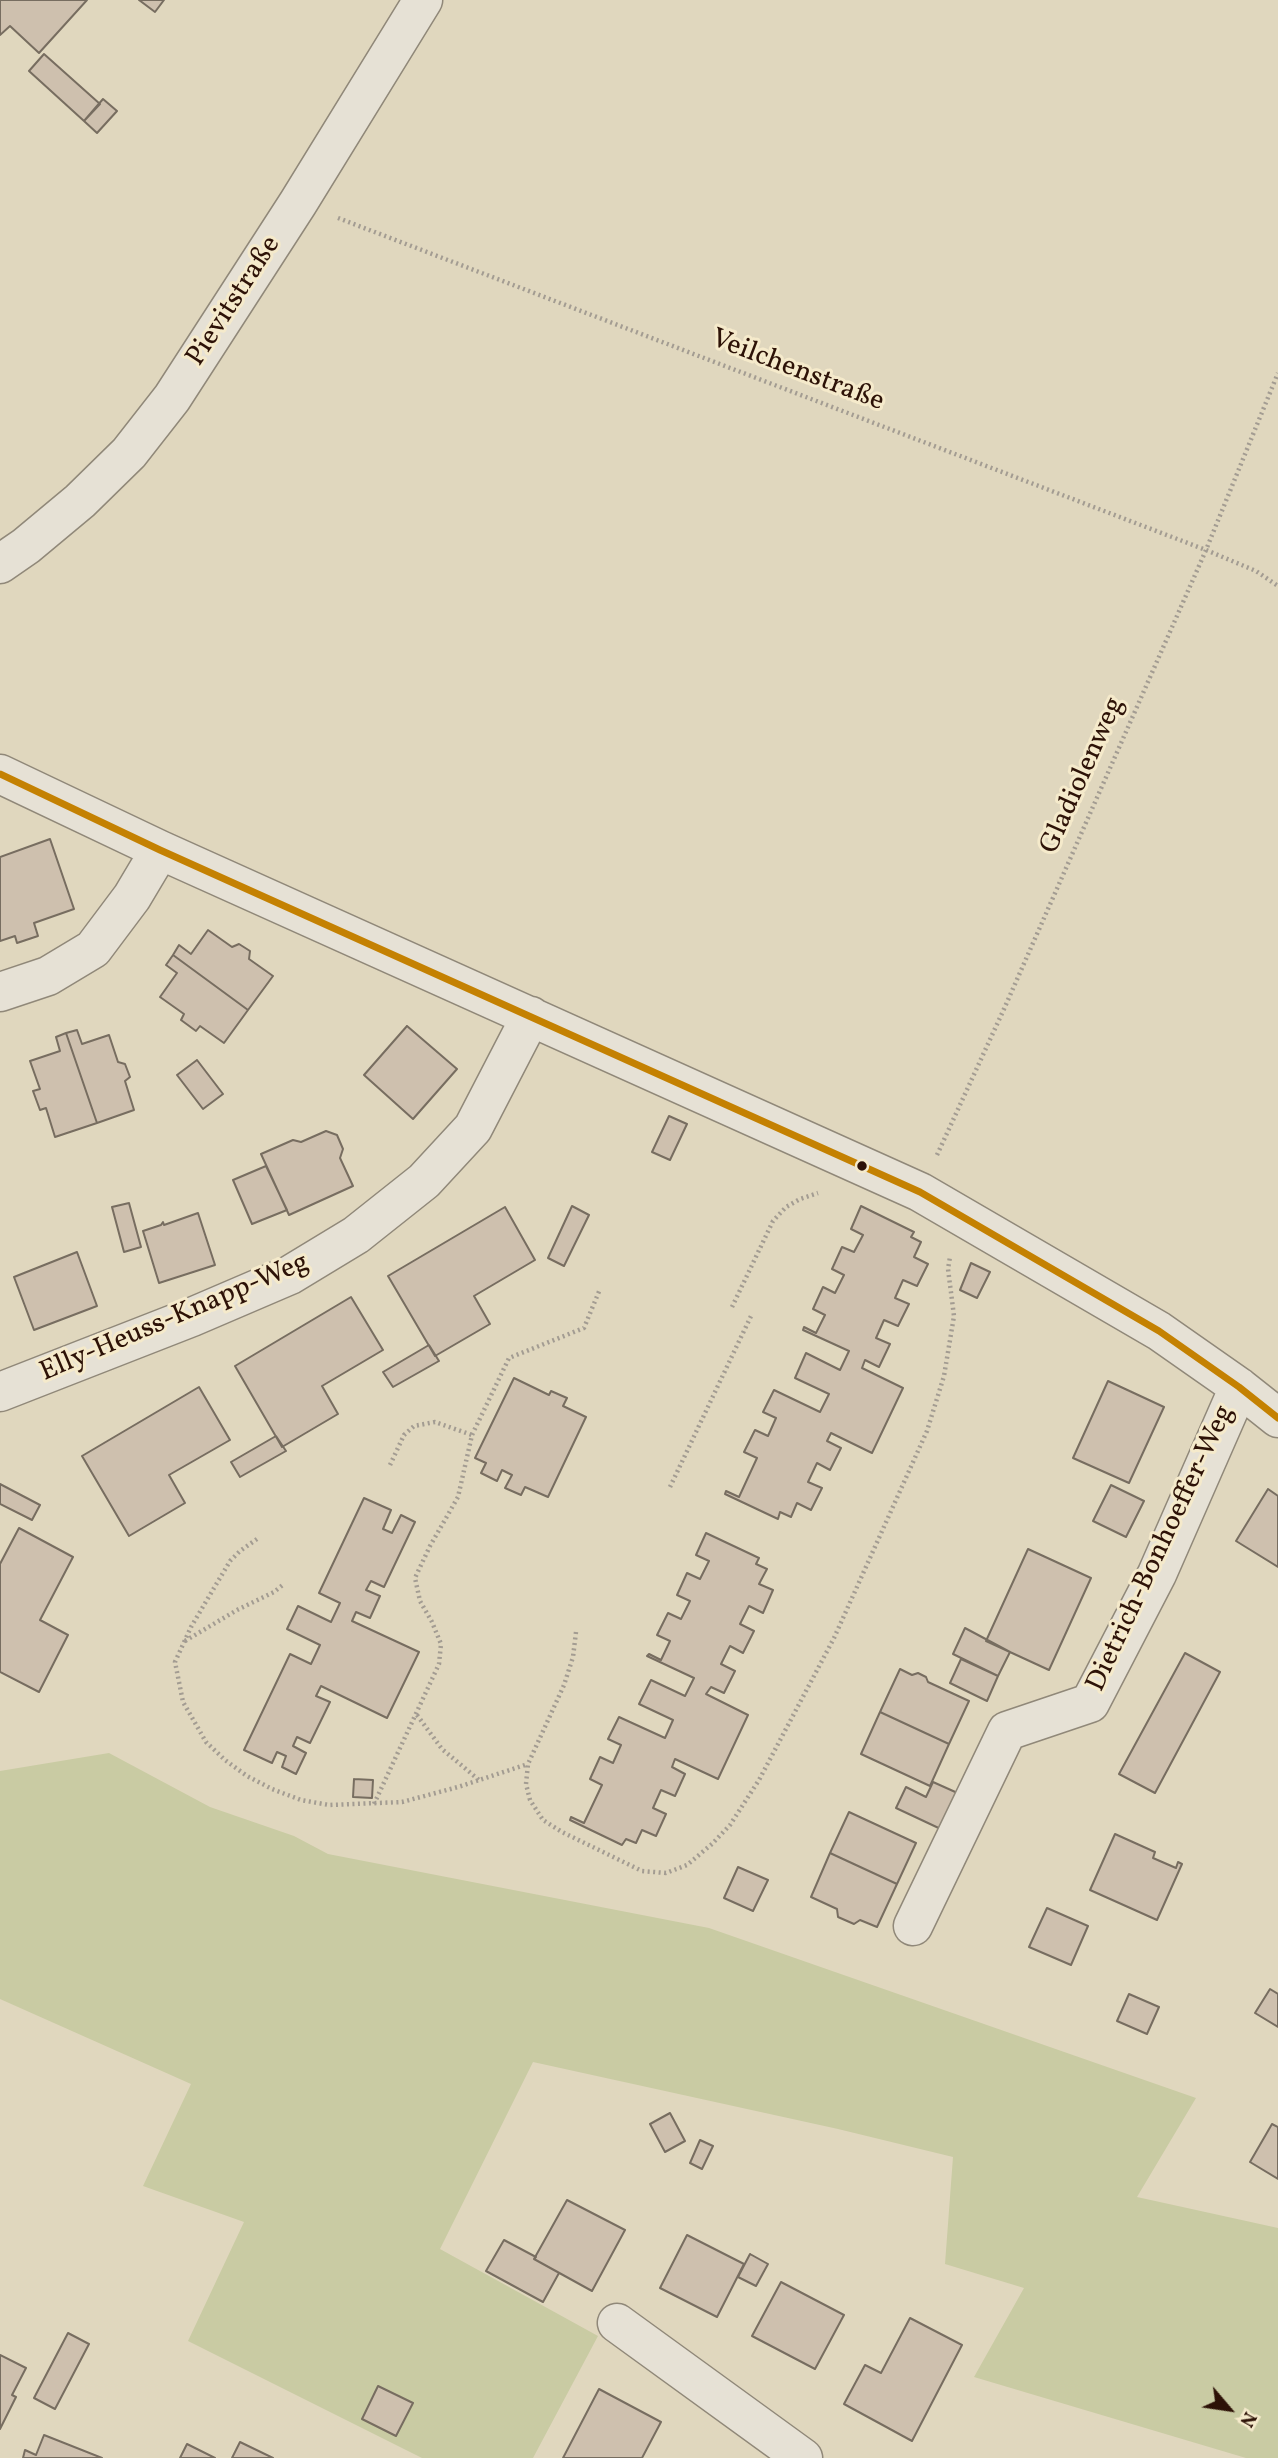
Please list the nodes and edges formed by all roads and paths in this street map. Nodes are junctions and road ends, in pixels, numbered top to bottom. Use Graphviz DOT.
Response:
graph roads {
  1 [pos="423,0"];
  2 [pos="298,203"];
  3 [pos="1278,373"];
  4 [pos="1206,551"];
  5 [pos="0,564"];
  6 [pos="1278,586"];
  7 [pos="0,774"];
  8 [pos="160,850"];
  9 [pos="0,992"];
  10 [pos="531,1016"];
  11 [pos="920,1192"];
  12 [pos="826,1193"];
  13 [pos="950,1256"];
  14 [pos="600,1289"];
  15 [pos="732,1307"];
  16 [pos="751,1317"];
  17 [pos="1239,1387"];
  18 [pos="0,1392"];
  19 [pos="1278,1418"];
  20 [pos="472,1435"];
  21 [pos="390,1465"];
  22 [pos="670,1487"];
  23 [pos="257,1539"];
  24 [pos="284,1584"];
  25 [pos="576,1632"];
  26 [pos="184,1642"];
  27 [pos="416,1715"];
  28 [pos="528,1764"];
  29 [pos="479,1780"];
  30 [pos="374,1804"];
  31 [pos="913,1926"];
  32 [pos="617,2323"];
  33 [pos="803,2458"];
  1 -- 2 [label="street, Pievitstraße"];
  2 -- 4 [label="path, Veilchenstraße"];
  2 -- 5 [label="street, Pievitstraße"];
  3 -- 4 [label="path, Gladiolenweg"];
  4 -- 6 [label="path, Veilchenstraße"];
  4 -- 11 [label="path, Gladiolenweg"];
  7 -- 8 [label="street"];
  8 -- 9 [label="street"];
  8 -- 10 [label="street"];
  10 -- 11 [label="street"];
  10 -- 18 [label="street, Elly-Heuss-Knapp-Weg"];
  11 -- 17 [label="street"];
  12 -- 15 [label="path"];
  13 -- 28 [label="path"];
  14 -- 20 [label="path"];
  16 -- 22 [label="path"];
  17 -- 19 [label="street"];
  17 -- 31 [label="street, Dietrich-Bonhoeffer-Weg"];
  20 -- 21 [label="path"];
  20 -- 27 [label="path"];
  23 -- 26 [label="path"];
  24 -- 26 [label="path"];
  25 -- 28 [label="path"];
  26 -- 30 [label="path"];
  27 -- 29 [label="path"];
  27 -- 30 [label="path"];
  28 -- 29 [label="path"];
  29 -- 30 [label="path"];
  32 -- 33 [label="street"];
}
